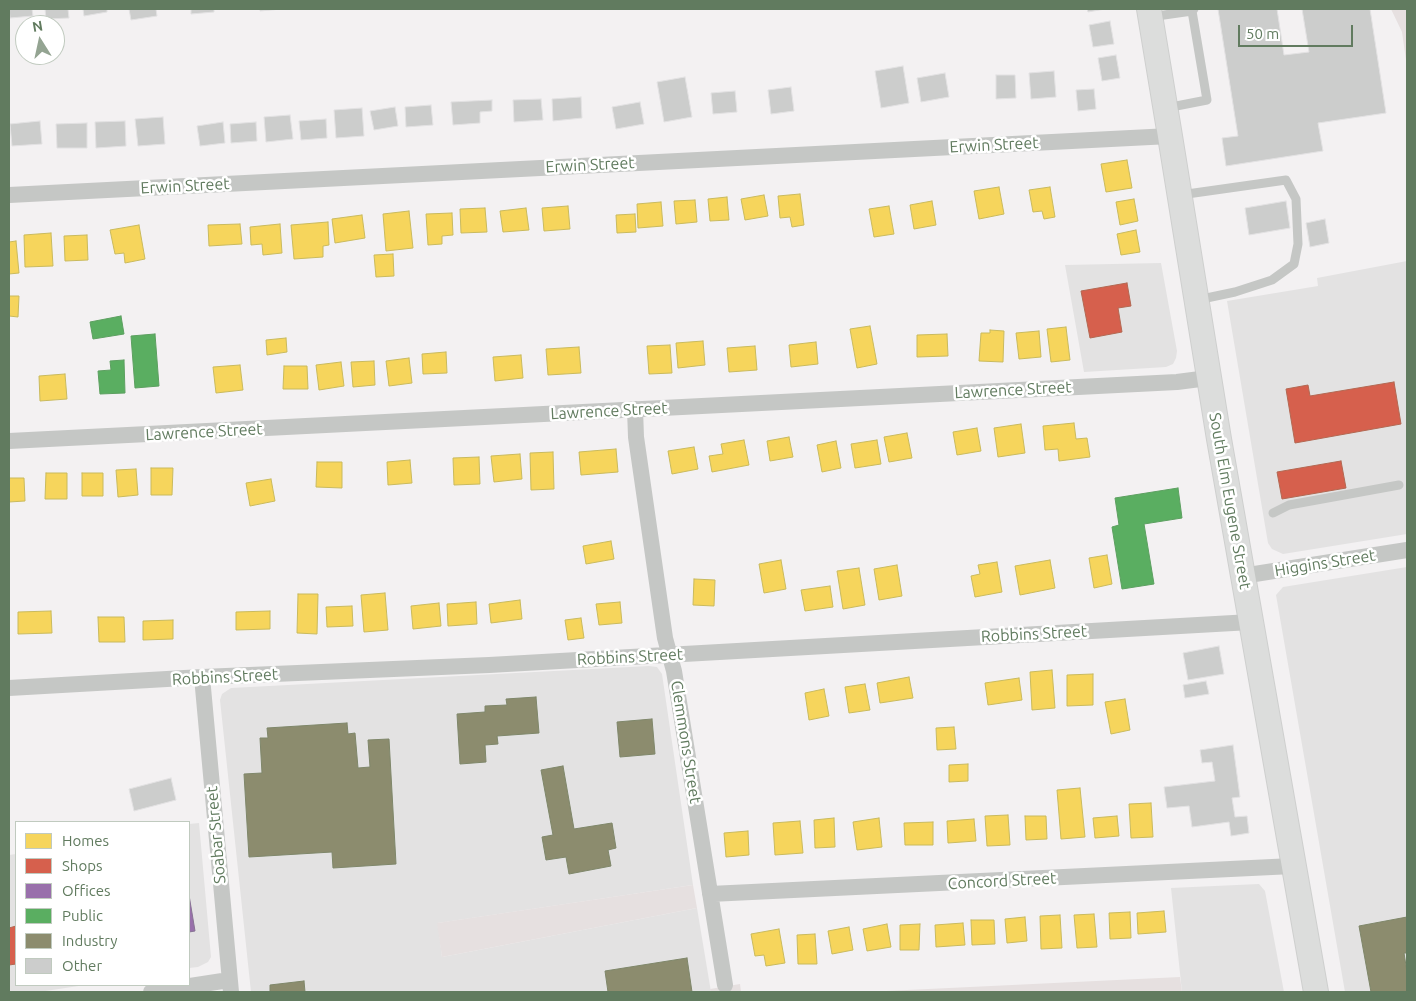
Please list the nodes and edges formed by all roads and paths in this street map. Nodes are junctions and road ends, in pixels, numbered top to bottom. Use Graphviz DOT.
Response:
graph roads {
  1 [pos="1193,10"];
  2 [pos="1149,13"];
  3 [pos="1166,108"];
  4 [pos="1170,136"];
  5 [pos="9,195"];
  6 [pos="1180,195"];
  7 [pos="1196,300"];
  8 [pos="1208,378"];
  9 [pos="635,410"];
  10 [pos="9,441"];
  11 [pos="1399,485"];
  12 [pos="1273,513"];
  13 [pos="1407,550"];
  14 [pos="1242,576"];
  15 [pos="1251,622"];
  16 [pos="670,655"];
  17 [pos="202,677"];
  18 [pos="9,688"];
  19 [pos="1293,866"];
  20 [pos="710,894"];
  21 [pos="725,985"];
  22 [pos="230,986"];
  23 [pos="151,992"];
  24 [pos="1316,992"];
  1 -- 2 [label="lane"];
  1 -- 3 [label="lane"];
  2 -- 3 [label="main road, South Elm Eugene Street"];
  3 -- 4 [label="main road, South Elm Eugene Street"];
  4 -- 5 [label="street, Erwin Street"];
  4 -- 6 [label="main road, South Elm Eugene Street"];
  6 -- 7 [label="main road, South Elm Eugene Street"];
  6 -- 7 [label="lane"];
  7 -- 8 [label="main road, South Elm Eugene Street"];
  8 -- 9 [label="street, Lawrence Street"];
  8 -- 14 [label="main road, South Elm Eugene Street"];
  9 -- 10 [label="street, Lawrence Street"];
  9 -- 16 [label="street, Clemmons Street"];
  11 -- 12 [label="lane"];
  13 -- 14 [label="street, Higgins Street"];
  14 -- 15 [label="main road, South Elm Eugene Street"];
  15 -- 16 [label="street, Robbins Street"];
  15 -- 19 [label="main road, South Elm Eugene Street"];
  16 -- 17 [label="street, Robbins Street"];
  16 -- 20 [label="street, Clemmons Street"];
  17 -- 18 [label="street, Robbins Street"];
  17 -- 22 [label="street, Soabar Street"];
  19 -- 20 [label="street, Concord Street"];
  19 -- 24 [label="main road, South Elm Eugene Street"];
  20 -- 21 [label="street, Clemmons Street"];
  22 -- 23 [label="street"];
}
